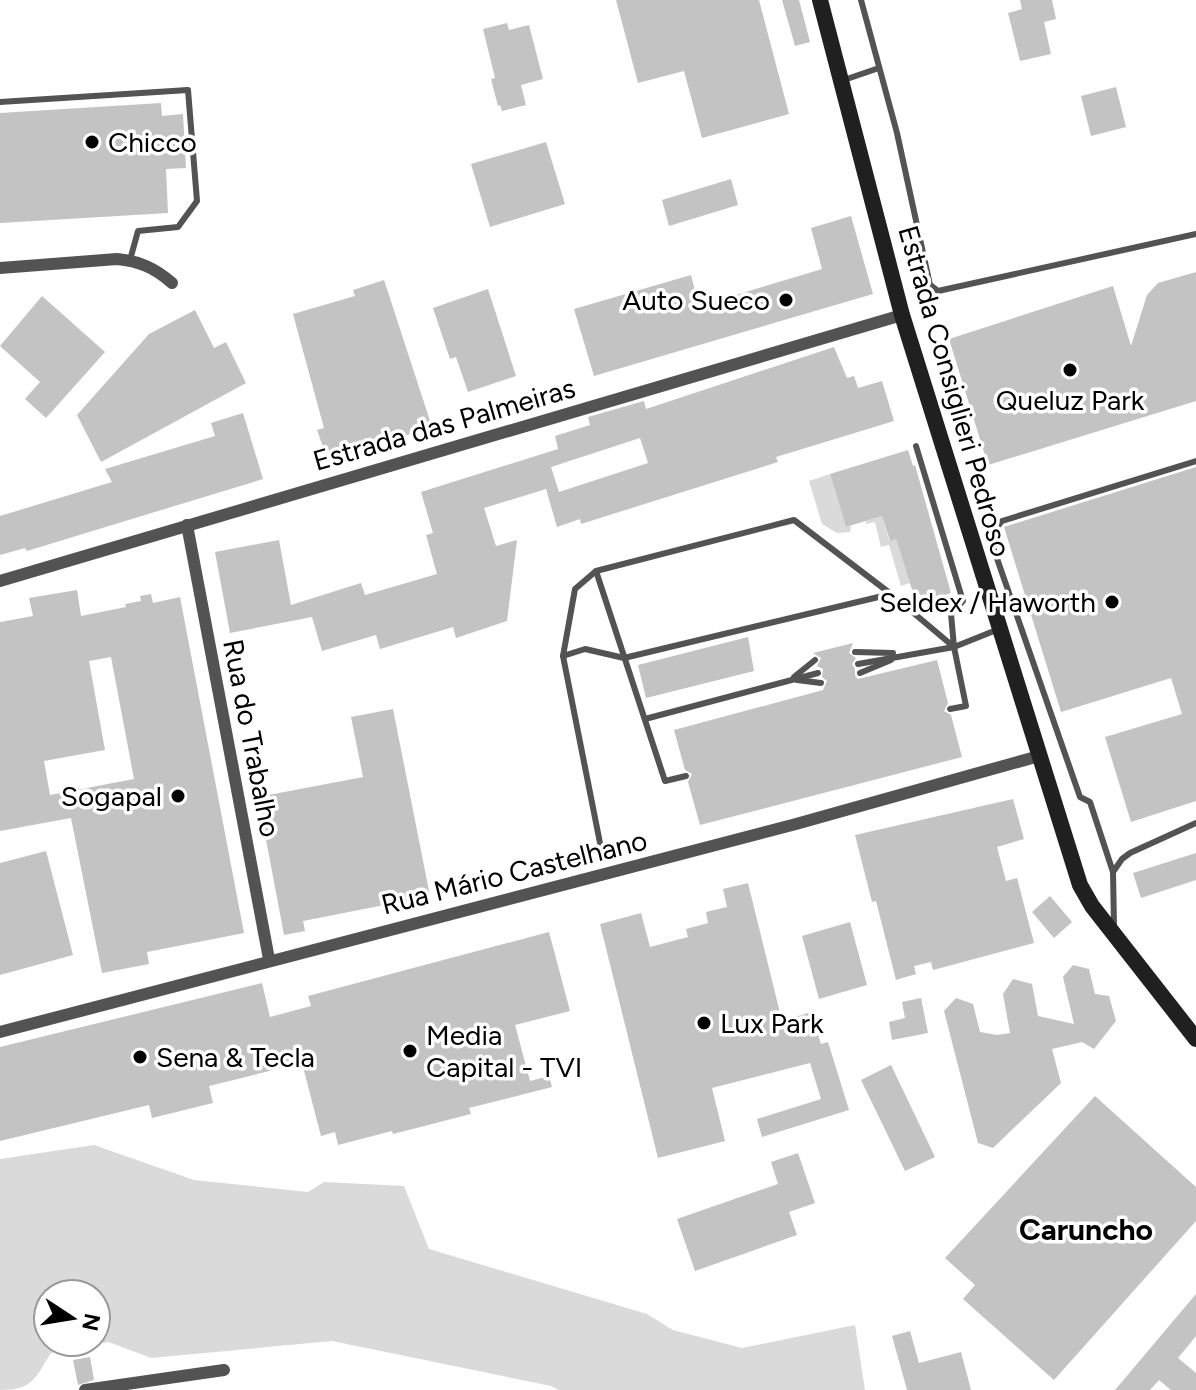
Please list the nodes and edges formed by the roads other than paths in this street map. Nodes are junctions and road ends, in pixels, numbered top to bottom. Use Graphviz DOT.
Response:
graph roads {
  1 [pos="820,0"];
  2 [pos="861,0"];
  3 [pos="879,68"];
  4 [pos="841,81"];
  5 [pos="0,102"];
  6 [pos="1196,234"];
  7 [pos="130,260"];
  8 [pos="0,268"];
  9 [pos="172,283"];
  10 [pos="902,315"];
  11 [pos="916,446"];
  12 [pos="1196,461"];
  13 [pos="187,525"];
  14 [pos="596,571"];
  15 [pos="0,581"];
  16 [pos="891,594"];
  17 [pos="999,629"];
  18 [pos="954,647"];
  19 [pos="855,652"];
  20 [pos="905,654"];
  21 [pos="563,656"];
  22 [pos="624,658"];
  23 [pos="815,660"];
  24 [pos="858,664"];
  25 [pos="818,673"];
  26 [pos="860,673"];
  27 [pos="792,679"];
  28 [pos="821,683"];
  29 [pos="950,709"];
  30 [pos="645,719"];
  31 [pos="1039,756"];
  32 [pos="686,776"];
  33 [pos="1196,823"];
  34 [pos="600,843"];
  35 [pos="1113,872"];
  36 [pos="1114,934"];
  37 [pos="269,959"];
  38 [pos="0,1032"];
  39 [pos="1196,1039"];
  40 [pos="224,1370"];
  41 [pos="85,1390"];
  1 -- 4 [label="main road, Estrada Consiglieri Pedroso"];
  2 -- 3 [label="lane"];
  3 -- 4 [label="lane"];
  3 -- 6 [label="lane"];
  4 -- 10 [label="main road, Estrada Consiglieri Pedroso"];
  5 -- 7 [label="lane"];
  7 -- 8 [label="street"];
  7 -- 9 [label="street"];
  10 -- 13 [label="street, Estrada das Palmeiras"];
  10 -- 17 [label="main road, Estrada Consiglieri Pedroso"];
  11 -- 18 [label="lane"];
  12 -- 35 [label="lane"];
  13 -- 15 [label="street, Estrada das Palmeiras"];
  13 -- 37 [label="street, Rua do Trabalho"];
  14 -- 16 [label="lane"];
  14 -- 21 [label="lane"];
  14 -- 22 [label="lane"];
  16 -- 18 [label="lane"];
  16 -- 22 [label="lane"];
  17 -- 18 [label="lane"];
  17 -- 31 [label="main road, Estrada Consiglieri Pedroso"];
  18 -- 20 [label="lane"];
  18 -- 29 [label="lane"];
  19 -- 20 [label="lane"];
  20 -- 24 [label="lane"];
  20 -- 26 [label="lane"];
  21 -- 22 [label="lane"];
  21 -- 34 [label="lane"];
  22 -- 30 [label="lane"];
  23 -- 27 [label="lane"];
  25 -- 27 [label="lane"];
  27 -- 28 [label="lane"];
  27 -- 30 [label="lane"];
  30 -- 32 [label="lane"];
  31 -- 36 [label="main road, Estrada Consiglieri Pedroso"];
  31 -- 37 [label="street, Rua Mário Castelhano"];
  33 -- 35 [label="lane"];
  35 -- 36 [label="lane"];
  36 -- 39 [label="main road, Estrada Consiglieri Pedroso"];
  37 -- 38 [label="street, Rua Mário Castelhano"];
  40 -- 41 [label="street"];
}
